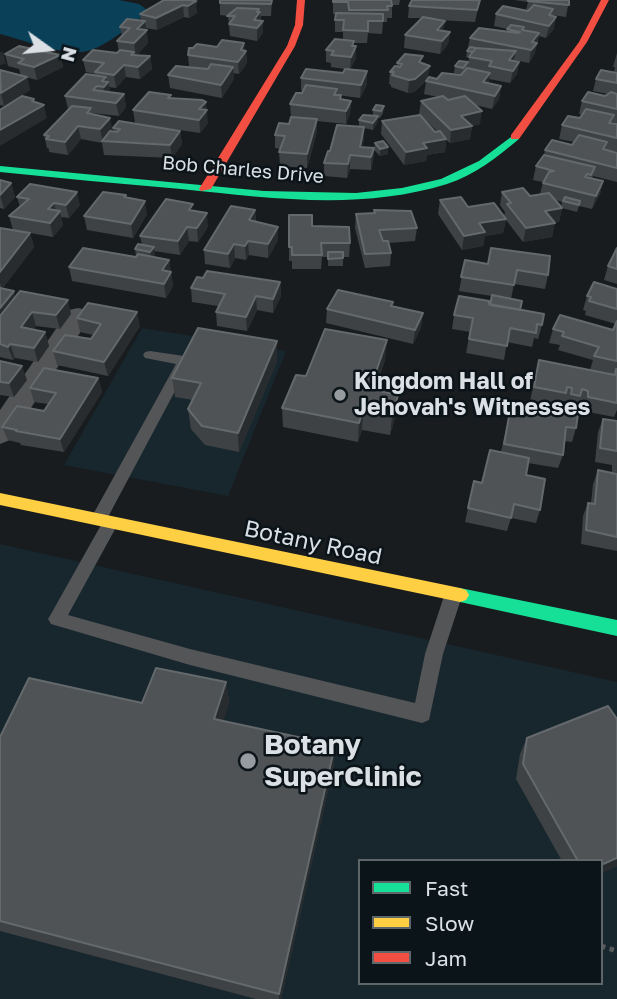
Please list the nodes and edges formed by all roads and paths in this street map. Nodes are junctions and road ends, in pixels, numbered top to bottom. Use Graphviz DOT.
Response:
graph roads {
  1 [pos="301,0"];
  2 [pos="605,0"];
  3 [pos="0,169"];
  4 [pos="205,189"];
  5 [pos="78,316"];
  6 [pos="150,355"];
  7 [pos="0,433"];
  8 [pos="0,499"];
  9 [pos="105,521"];
  10 [pos="453,596"];
  11 [pos="617,628"];
  1 -- 4 [label="street"];
  2 -- 4 [label="street, Bob Charles Drive"];
  3 -- 4 [label="street, Bob Charles Drive"];
  5 -- 7 [label="street"];
  6 -- 9 [label="lane"];
  8 -- 9 [label="street, Botany Road"];
  9 -- 10 [label="street, Botany Road"];
  9 -- 10 [label="lane"];
  10 -- 11 [label="street, Botany Road"];
}
